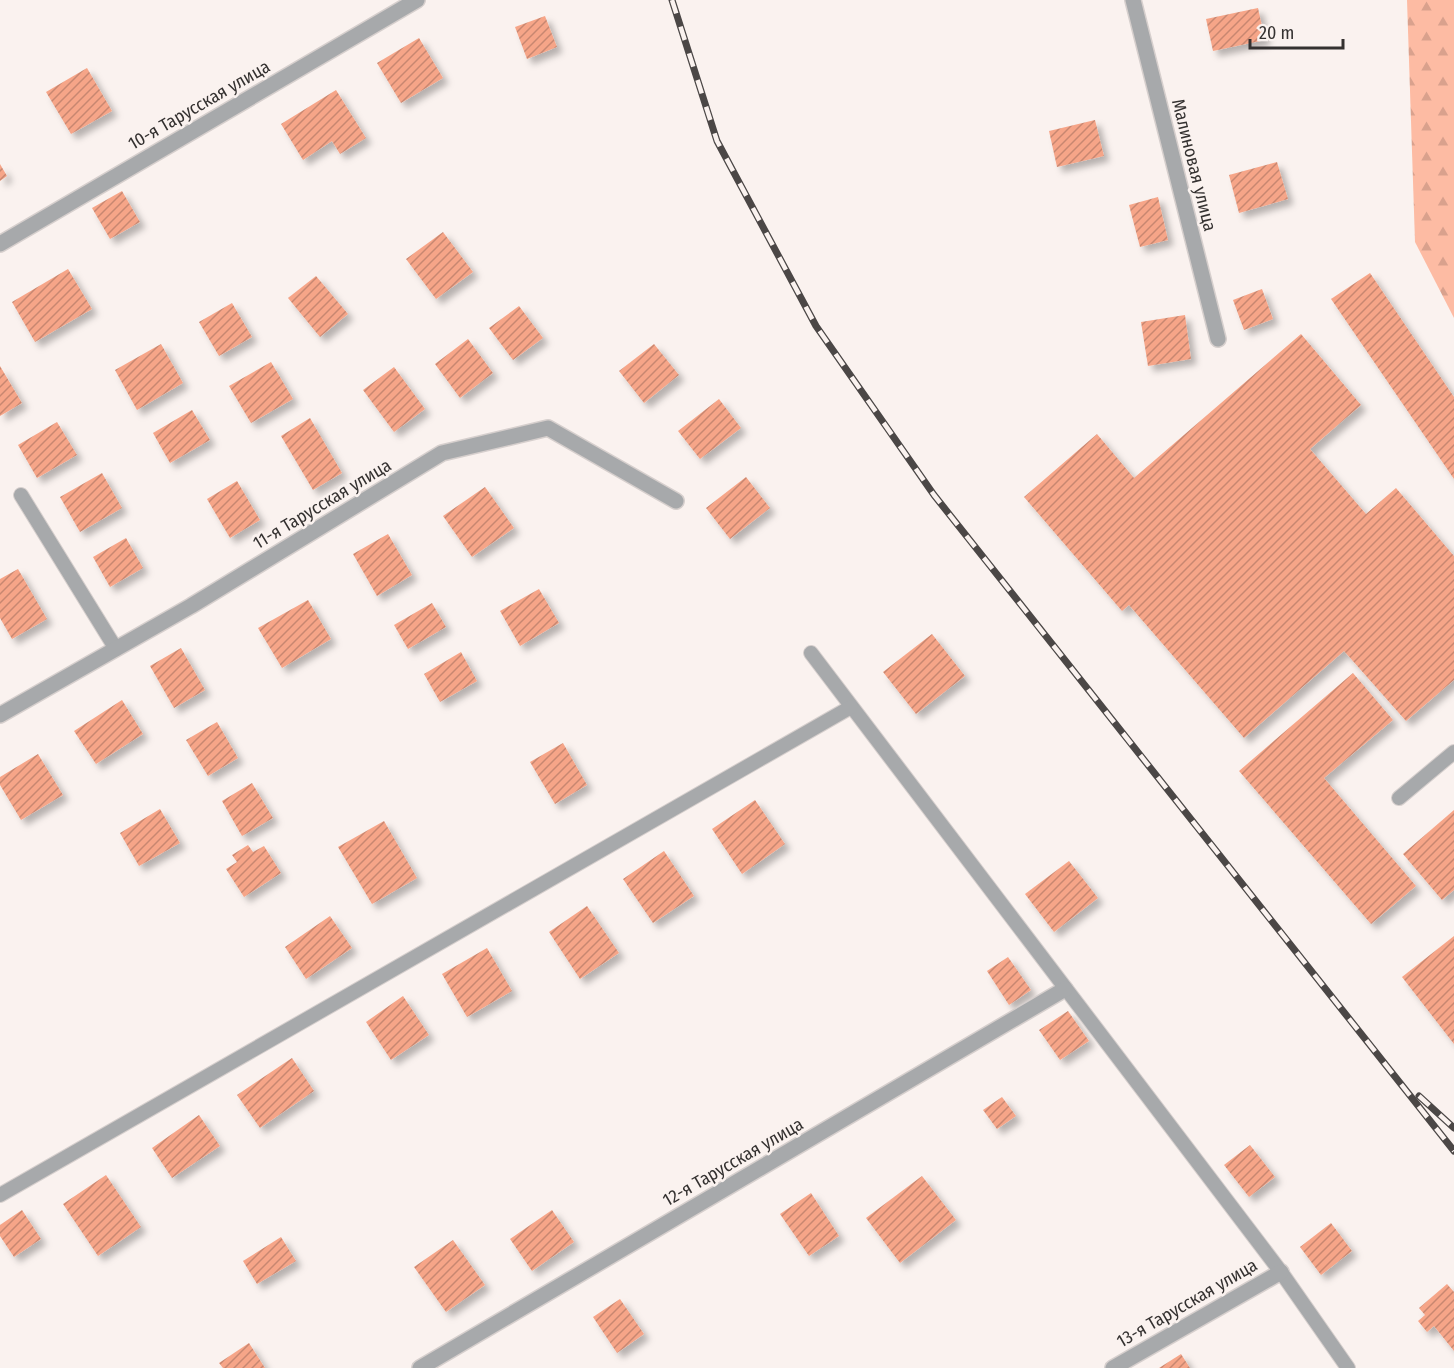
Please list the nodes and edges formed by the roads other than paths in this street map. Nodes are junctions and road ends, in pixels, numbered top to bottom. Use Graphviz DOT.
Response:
graph roads {
  1 [pos="417,0"];
  2 [pos="1133,0"];
  3 [pos="0,244"];
  4 [pos="1218,339"];
  5 [pos="21,495"];
  6 [pos="676,501"];
  7 [pos="117,648"];
  8 [pos="811,653"];
  9 [pos="851,707"];
  10 [pos="0,715"];
  11 [pos="1454,752"];
  12 [pos="1399,798"];
  13 [pos="1065,989"];
  14 [pos="0,1195"];
  15 [pos="1281,1272"];
  16 [pos="420,1368"];
  17 [pos="1113,1368"];
  18 [pos="1348,1368"];
  1 -- 3 [label="street, 10-я Тарусская улица"];
  2 -- 4 [label="street, Малиновая улица"];
  5 -- 7 [label="lane"];
  6 -- 7 [label="street, 11-я Тарусская улица"];
  7 -- 10 [label="street, 11-я Тарусская улица"];
  8 -- 9 [label="lane"];
  9 -- 13 [label="lane"];
  9 -- 14 [label="lane"];
  11 -- 12 [label="lane"];
  13 -- 15 [label="lane"];
  13 -- 16 [label="street, 12-я Тарусская улица"];
  15 -- 17 [label="street, 13-я Тарусская улица"];
  15 -- 18 [label="lane"];
}
